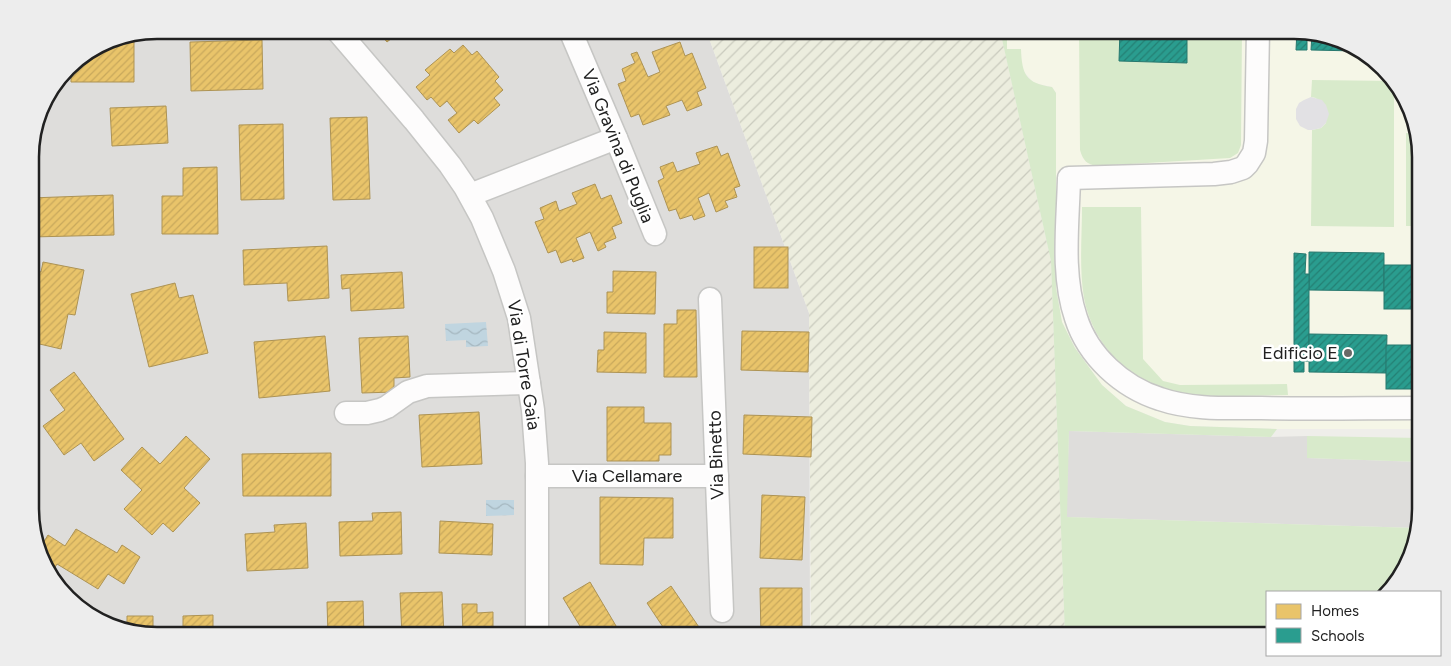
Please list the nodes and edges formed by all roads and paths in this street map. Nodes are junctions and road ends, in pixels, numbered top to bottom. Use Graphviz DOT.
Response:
graph roads {
  1 [pos="345,39"];
  2 [pos="574,39"];
  3 [pos="1258,39"];
  4 [pos="616,138"];
  5 [pos="470,196"];
  6 [pos="655,234"];
  7 [pos="710,299"];
  8 [pos="529,382"];
  9 [pos="1412,408"];
  10 [pos="346,413"];
  11 [pos="537,476"];
  12 [pos="717,476"];
  13 [pos="722,611"];
  14 [pos="537,627"];
  1 -- 5 [label="street, Via di Torre Gaia"];
  2 -- 4 [label="street, Via Gravina di Puglia"];
  3 -- 9 [label="street"];
  4 -- 5 [label="street"];
  4 -- 6 [label="street, Via Gravina di Puglia"];
  5 -- 8 [label="street, Via di Torre Gaia"];
  7 -- 12 [label="street, Via Binetto"];
  8 -- 10 [label="street"];
  8 -- 11 [label="street, Via di Torre Gaia"];
  11 -- 12 [label="street, Via Cellamare"];
  11 -- 14 [label="street, Via di Torre Gaia"];
  12 -- 13 [label="street, Via Binetto"];
}
